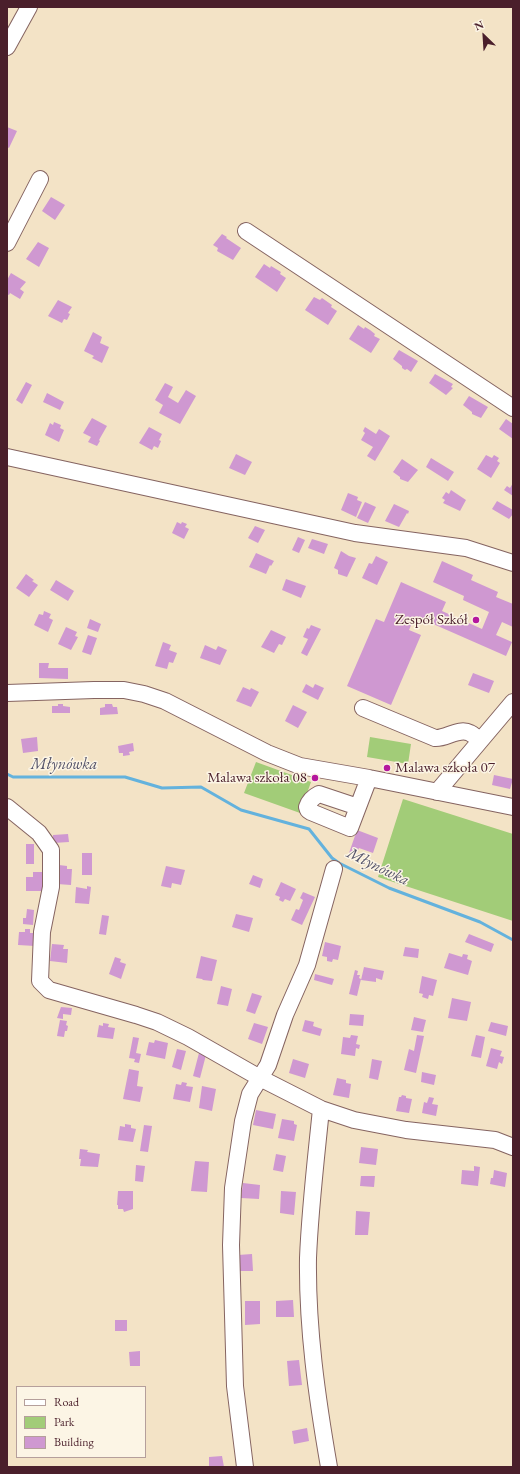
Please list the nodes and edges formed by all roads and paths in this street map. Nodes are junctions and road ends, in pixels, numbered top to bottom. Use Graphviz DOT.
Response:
graph roads {
  1 [pos="29,7"];
  2 [pos="7,47"];
  3 [pos="40,180"];
  4 [pos="246,232"];
  5 [pos="7,243"];
  6 [pos="513,408"];
  7 [pos="7,457"];
  8 [pos="513,563"];
  9 [pos="7,693"];
  10 [pos="513,702"];
  11 [pos="363,708"];
  12 [pos="480,741"];
  13 [pos="369,778"];
  14 [pos="437,792"];
  15 [pos="7,807"];
  16 [pos="358,807"];
  17 [pos="513,808"];
  18 [pos="334,869"];
  19 [pos="260,1078"];
  20 [pos="322,1109"];
  21 [pos="513,1147"];
  22 [pos="245,1467"];
  23 [pos="329,1467"];
  1 -- 2 [label="street"];
  3 -- 5 [label="street"];
  4 -- 6 [label="street"];
  7 -- 8 [label="street"];
  9 -- 13 [label="street"];
  10 -- 12 [label="street"];
  11 -- 12 [label="street"];
  12 -- 14 [label="street"];
  13 -- 14 [label="street"];
  13 -- 16 [label="street"];
  14 -- 17 [label="street"];
  15 -- 19 [label="street"];
  16 -- 16 [label="street"];
  18 -- 19 [label="street"];
  19 -- 20 [label="street"];
  19 -- 22 [label="street"];
  20 -- 21 [label="street"];
  20 -- 23 [label="street"];
}
